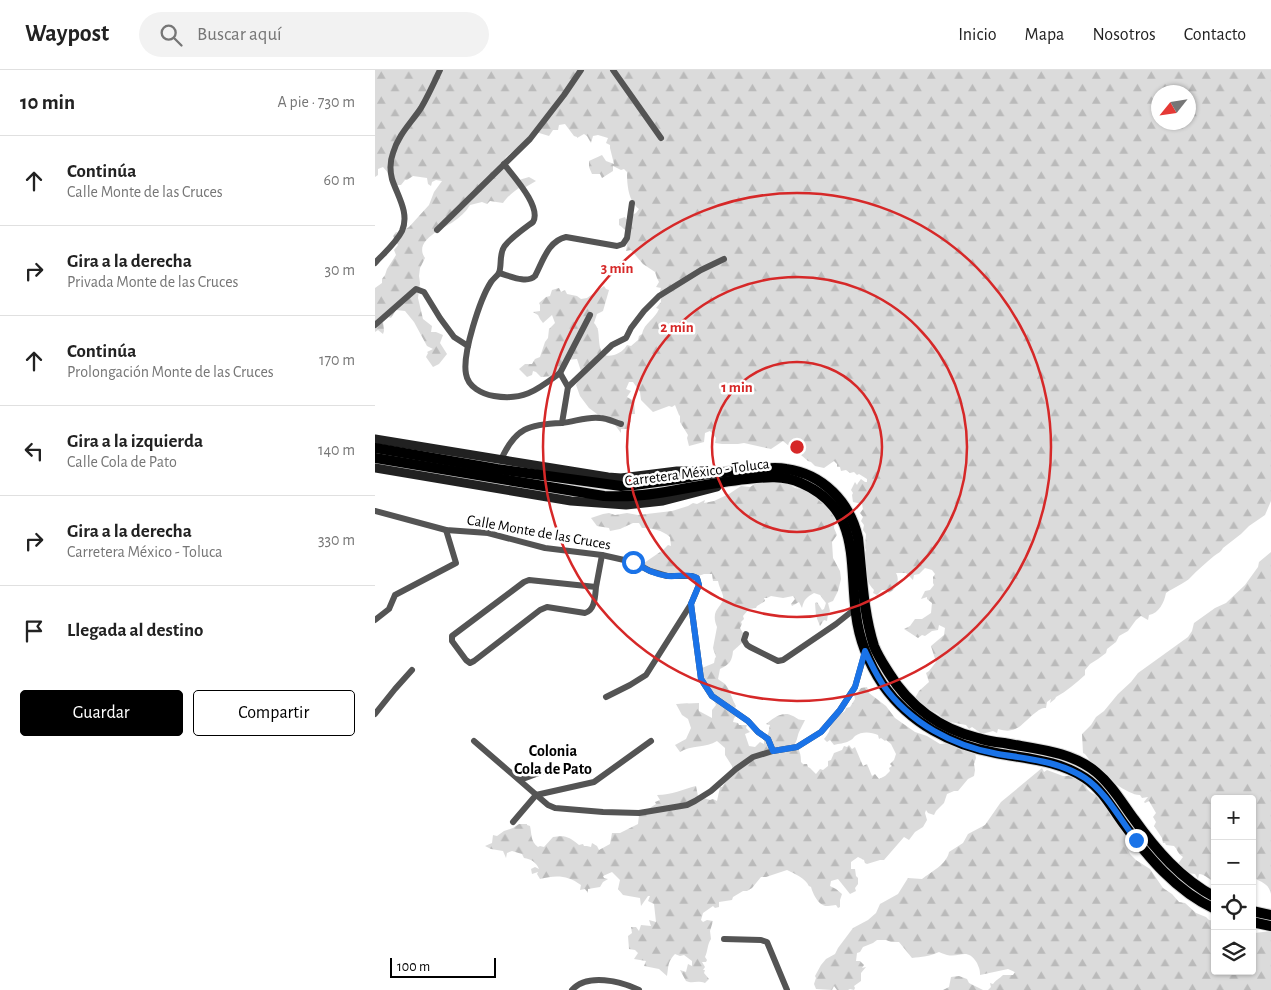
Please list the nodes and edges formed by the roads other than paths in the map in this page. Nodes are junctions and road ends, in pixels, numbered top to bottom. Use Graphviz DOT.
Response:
graph roads {
  1 [pos="440,70"];
  2 [pos="581,70"];
  3 [pos="613,70"];
  4 [pos="661,138"];
  5 [pos="504,164"];
  6 [pos="632,203"];
  7 [pos="437,230"];
  8 [pos="724,259"];
  9 [pos="375,263"];
  10 [pos="499,273"];
  11 [pos="590,316"];
  12 [pos="375,325"];
  13 [pos="468,346"];
  14 [pos="560,373"];
  15 [pos="568,387"];
  16 [pos="562,423"];
  17 [pos="621,424"];
  18 [pos="375,439"];
  19 [pos="375,448"];
  20 [pos="375,458"];
  21 [pos="501,460"];
  22 [pos="375,468"];
  23 [pos="725,471"];
  24 [pos="740,480"];
  25 [pos="375,511"];
  26 [pos="445,530"];
  27 [pos="602,555"];
  28 [pos="597,587"];
  29 [pos="691,604"];
  30 [pos="856,608"];
  31 [pos="375,620"];
  32 [pos="746,634"];
  33 [pos="865,651"];
  34 [pos="412,670"];
  35 [pos="606,697"];
  36 [pos="375,714"];
  37 [pos="474,741"];
  38 [pos="651,741"];
  39 [pos="773,751"];
  40 [pos="547,770"];
  41 [pos="520,780"];
  42 [pos="536,794"];
  43 [pos="513,822"];
  44 [pos="1211,895"];
  45 [pos="1211,907"];
  46 [pos="1256,912"];
  47 [pos="1271,915"];
  48 [pos="1256,923"];
  49 [pos="1271,926"];
  50 [pos="724,939"];
  51 [pos="572,990"];
  52 [pos="639,990"];
  53 [pos="787,990"];
  1 -- 9 [label="street"];
  2 -- 5 [label="street"];
  3 -- 4 [label="street"];
  5 -- 7 [label="street"];
  5 -- 10 [label="street"];
  6 -- 10 [label="street"];
  8 -- 15 [label="street"];
  10 -- 13 [label="street"];
  11 -- 14 [label="street"];
  12 -- 13 [label="street"];
  13 -- 14 [label="street"];
  14 -- 15 [label="street"];
  15 -- 16 [label="street"];
  16 -- 17 [label="street"];
  16 -- 21 [label="street"];
  18 -- 21 [label="street"];
  19 -- 23 [label="main road, Carretera México - Toluca"];
  20 -- 24 [label="main road, Carretera México - Toluca"];
  21 -- 23 [label="street"];
  22 -- 24 [label="street"];
  23 -- 44 [label="main road, Carretera México - Toluca"];
  24 -- 30 [label="main road, Carretera México - Toluca"];
  25 -- 26 [label="street, Calle Monte de las Cruces"];
  26 -- 27 [label="street, Calle Monte de las Cruces"];
  26 -- 31 [label="street"];
  27 -- 28 [label="street"];
  27 -- 29 [label="street, Calle Monte de las Cruces"];
  28 -- 28 [label="street"];
  29 -- 35 [label="street"];
  29 -- 39 [label="street"];
  30 -- 32 [label="street"];
  30 -- 33 [label="main road, Carretera México - Toluca"];
  33 -- 39 [label="street"];
  33 -- 45 [label="main road, Carretera México - Toluca"];
  34 -- 36 [label="street"];
  37 -- 41 [label="street"];
  38 -- 42 [label="street"];
  39 -- 42 [label="street"];
  40 -- 41 [label="street"];
  41 -- 42 [label="street"];
  42 -- 43 [label="street"];
  46 -- 47 [label="main road"];
  48 -- 49 [label="main road"];
  50 -- 53 [label="street"];
  51 -- 52 [label="street"];
}
